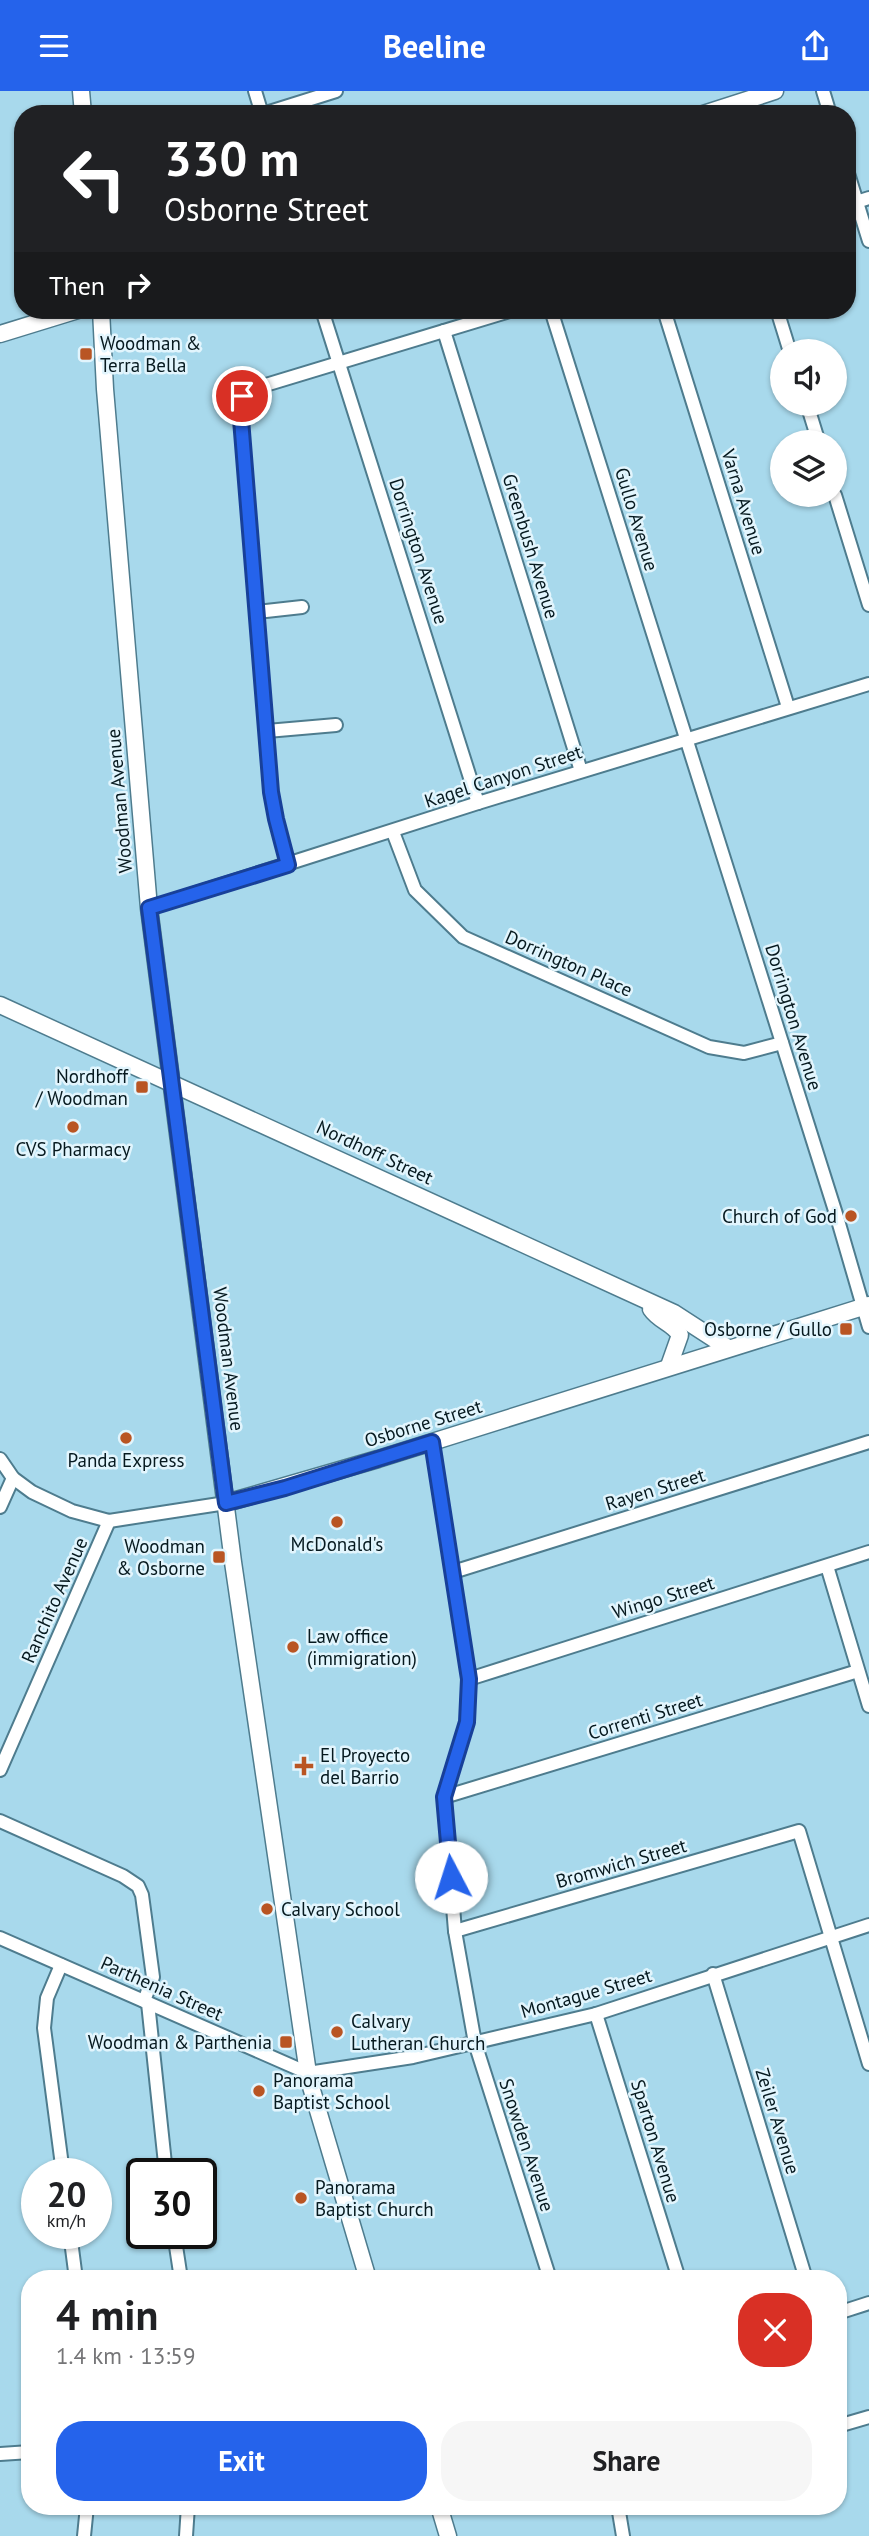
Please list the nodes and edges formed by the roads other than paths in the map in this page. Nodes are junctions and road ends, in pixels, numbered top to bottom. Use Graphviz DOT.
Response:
graph roads {
  1 [pos="336,91"];
  2 [pos="775,91"];
  3 [pos="291,105"];
  4 [pos="731,105"];
  5 [pos="858,201"];
  6 [pos="869,240"];
  7 [pos="49,319"];
  8 [pos="101,319"];
  9 [pos="325,319"];
  10 [pos="483,319"];
  11 [pos="554,319"];
  12 [pos="667,319"];
  13 [pos="780,319"];
  14 [pos="443,331"];
  15 [pos="0,334"];
  16 [pos="786,339"];
  17 [pos="339,362"];
  18 [pos="839,507"];
  19 [pos="869,605"];
  20 [pos="302,607"];
  21 [pos="257,612"];
  22 [pos="869,684"];
  23 [pos="789,707"];
  24 [pos="335,725"];
  25 [pos="267,731"];
  26 [pos="687,740"];
  27 [pos="581,771"];
  28 [pos="478,803"];
  29 [pos="393,832"];
  30 [pos="288,865"];
  31 [pos="149,908"];
  32 [pos="1,1008"];
  33 [pos="782,1043"];
  34 [pos="172,1082"];
  35 [pos="643,1299"];
  36 [pos="866,1305"];
  37 [pos="869,1327"];
  38 [pos="728,1348"];
  39 [pos="669,1366"];
  40 [pos="432,1442"];
  41 [pos="869,1442"];
  42 [pos="0,1459"];
  43 [pos="13,1478"];
  44 [pos="226,1503"];
  45 [pos="0,1507"];
  46 [pos="109,1521"];
  47 [pos="869,1552"];
  48 [pos="827,1566"];
  49 [pos="453,1572"];
  50 [pos="858,1671"];
  51 [pos="469,1679"];
  52 [pos="869,1706"];
  53 [pos="0,1770"];
  54 [pos="444,1797"];
  55 [pos="0,1821"];
  56 [pos="869,1925"];
  57 [pos="455,1931"];
  58 [pos="831,1937"];
  59 [pos="0,1938"];
  60 [pos="61,1965"];
  61 [pos="713,1975"];
  62 [pos="146,2002"];
  63 [pos="596,2014"];
  64 [pos="475,2043"];
  65 [pos="869,2064"];
  66 [pos="308,2073"];
  67 [pos="61,2158"];
  68 [pos="164,2158"];
  69 [pos="72,2249"];
  70 [pos="176,2249"];
  71 [pos="75,2270"];
  72 [pos="179,2270"];
  73 [pos="366,2270"];
  74 [pos="547,2270"];
  75 [pos="676,2270"];
  76 [pos="803,2270"];
  77 [pos="869,2303"];
  78 [pos="847,2310"];
  79 [pos="869,2417"];
  80 [pos="847,2423"];
  81 [pos="21,2453"];
  82 [pos="0,2454"];
  83 [pos="86,2515"];
  84 [pos="187,2515"];
  85 [pos="442,2515"];
  86 [pos="620,2515"];
  87 [pos="84,2536"];
  88 [pos="186,2536"];
  89 [pos="448,2536"];
  90 [pos="623,2536"];
  1 -- 3 [label="street"];
  2 -- 4 [label="main road"];
  5 -- 6 [label="street"];
  7 -- 15 [label="main road"];
  8 -- 31 [label="main road, Woodman Avenue"];
  9 -- 17 [label="street, Dorrington Avenue"];
  10 -- 14 [label="street"];
  11 -- 26 [label="street, Gullo Avenue"];
  12 -- 23 [label="street, Varna Avenue"];
  13 -- 16 [label="street"];
  14 -- 17 [label="street"];
  14 -- 27 [label="street, Greenbush Avenue"];
  17 -- 21 [label="street"];
  17 -- 28 [label="street, Dorrington Avenue"];
  18 -- 19 [label="street"];
  20 -- 21 [label="street"];
  21 -- 25 [label="street"];
  22 -- 23 [label="street, Kagel Canyon Street"];
  23 -- 26 [label="street, Kagel Canyon Street"];
  24 -- 25 [label="street"];
  25 -- 30 [label="street"];
  26 -- 27 [label="street, Kagel Canyon Street"];
  26 -- 33 [label="street, Dorrington Avenue"];
  27 -- 28 [label="street, Kagel Canyon Street"];
  28 -- 29 [label="street, Kagel Canyon Street"];
  29 -- 30 [label="street, Kagel Canyon Street"];
  29 -- 33 [label="street, Dorrington Place"];
  30 -- 31 [label="street, Kagel Canyon Street"];
  31 -- 34 [label="main road, Woodman Avenue"];
  32 -- 34 [label="main road, Nordhoff Street"];
  33 -- 36 [label="street, Dorrington Avenue"];
  34 -- 35 [label="main road, Nordhoff Street"];
  34 -- 44 [label="main road, Woodman Avenue"];
  35 -- 38 [label="main road, Nordhoff Street"];
  35 -- 39 [label="main road"];
  36 -- 37 [label="street"];
  36 -- 38 [label="main road, Osborne Street"];
  38 -- 39 [label="main road, Osborne Street"];
  39 -- 40 [label="main road, Osborne Street"];
  40 -- 44 [label="main road, Osborne Street"];
  40 -- 49 [label="street, Snowden Avenue"];
  41 -- 49 [label="street, Rayen Street"];
  42 -- 43 [label="street, Osborne Street"];
  43 -- 45 [label="street"];
  43 -- 46 [label="street, Osborne Street"];
  44 -- 46 [label="street, Osborne Street"];
  44 -- 66 [label="main road, Woodman Avenue"];
  46 -- 53 [label="street, Ranchito Avenue"];
  47 -- 48 [label="street, Wingo Street"];
  48 -- 50 [label="street"];
  48 -- 51 [label="street, Wingo Street"];
  49 -- 51 [label="street, Snowden Avenue"];
  50 -- 52 [label="street"];
  50 -- 54 [label="street, Correnti Street"];
  51 -- 54 [label="street, Snowden Avenue"];
  54 -- 57 [label="street, Snowden Avenue"];
  55 -- 62 [label="street"];
  56 -- 58 [label="street, Montague Street"];
  57 -- 58 [label="street, Bromwich Street"];
  57 -- 64 [label="street, Snowden Avenue"];
  58 -- 61 [label="street, Montague Street"];
  58 -- 65 [label="street"];
  59 -- 60 [label="street, Parthenia Street"];
  60 -- 62 [label="street, Parthenia Street"];
  60 -- 67 [label="street"];
  61 -- 63 [label="street, Montague Street"];
  61 -- 76 [label="street, Zeiler Avenue"];
  62 -- 66 [label="street, Parthenia Street"];
  62 -- 68 [label="street"];
  63 -- 64 [label="street, Montague Street"];
  63 -- 75 [label="street, Sparton Avenue"];
  64 -- 66 [label="street, Montague Street"];
  64 -- 74 [label="street, Snowden Avenue"];
  66 -- 73 [label="main road, Woodman Avenue"];
  69 -- 71 [label="street"];
  70 -- 72 [label="street"];
  77 -- 78 [label="street"];
  79 -- 80 [label="street"];
  81 -- 82 [label="street"];
  83 -- 87 [label="street"];
  84 -- 88 [label="street"];
  85 -- 89 [label="main road"];
  86 -- 90 [label="street"];
}
